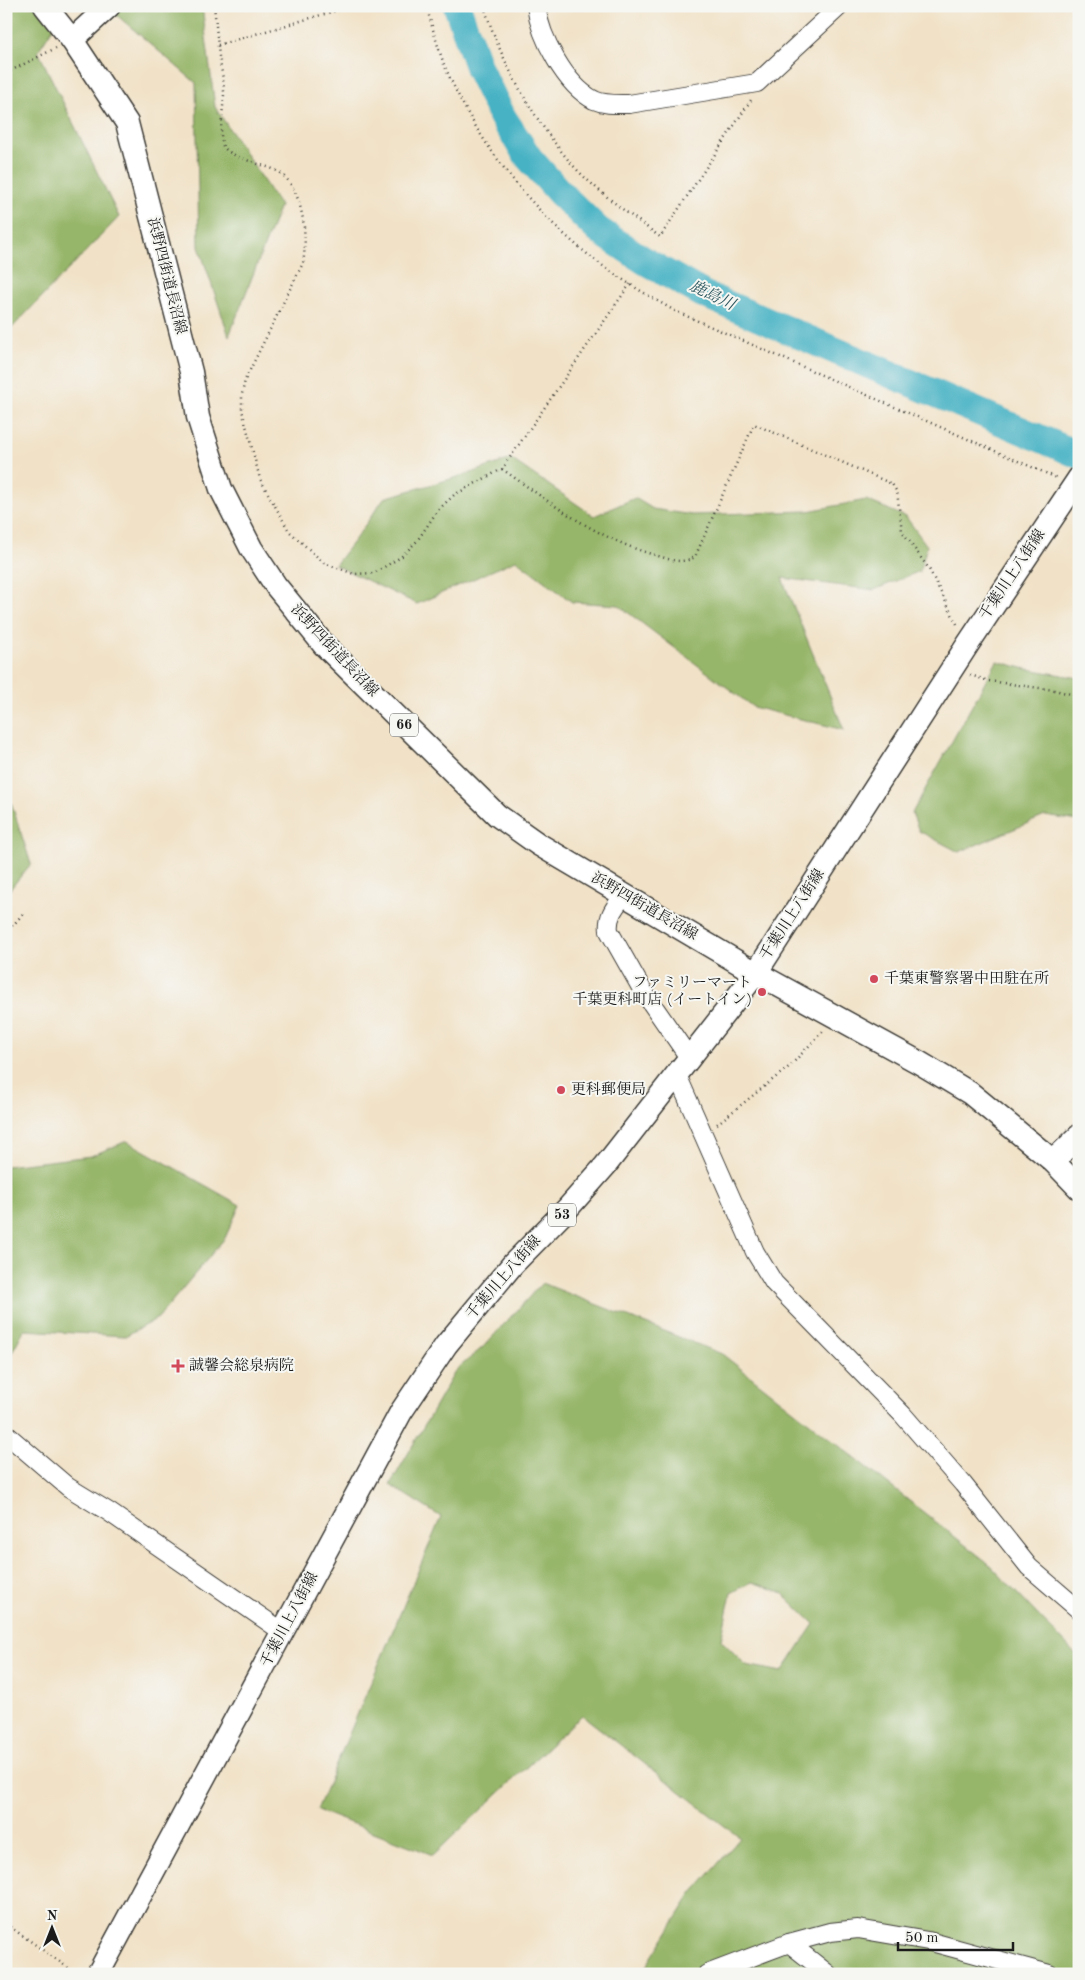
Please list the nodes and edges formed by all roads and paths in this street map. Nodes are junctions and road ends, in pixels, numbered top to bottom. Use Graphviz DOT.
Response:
graph roads {
  1 [pos="45,6"];
  2 [pos="108,6"];
  3 [pos="214,6"];
  4 [pos="352,6"];
  5 [pos="426,6"];
  6 [pos="484,6"];
  7 [pos="536,6"];
  8 [pos="840,6"];
  9 [pos="72,40"];
  10 [pos="218,45"];
  11 [pos="6,73"];
  12 [pos="757,83"];
  13 [pos="630,284"];
  14 [pos="502,469"];
  15 [pos="1076,482"];
  16 [pos="968,644"];
  17 [pos="953,666"];
  18 [pos="1079,696"];
  19 [pos="624,895"];
  20 [pos="25,911"];
  21 [pos="6,934"];
  22 [pos="756,972"];
  23 [pos="833,1015"];
  24 [pos="684,1067"];
  25 [pos="704,1135"];
  26 [pos="1079,1136"];
  27 [pos="1053,1161"];
  28 [pos="1079,1188"];
  29 [pos="6,1434"];
  30 [pos="1079,1610"];
  31 [pos="283,1632"];
  32 [pos="6,1924"];
  33 [pos="789,1943"];
  34 [pos="77,1974"];
  35 [pos="98,1974"];
  36 [pos="707,1974"];
  37 [pos="828,1974"];
  38 [pos="1049,1974"];
  1 -- 9 [label="main road, 浜野四街道長沼線 / 66"];
  2 -- 9 [label="main road"];
  3 -- 10 [label="path"];
  4 -- 10 [label="path"];
  5 -- 13 [label="path"];
  6 -- 12 [label="path"];
  7 -- 12 [label="street"];
  8 -- 12 [label="street"];
  9 -- 11 [label="path"];
  9 -- 19 [label="main road, 浜野四街道長沼線 / 66"];
  10 -- 14 [label="path"];
  13 -- 14 [label="path"];
  13 -- 15 [label="path"];
  14 -- 16 [label="path"];
  15 -- 16 [label="main road, 千葉川上八街線 / 53"];
  16 -- 17 [label="main road, 千葉川上八街線 / 53"];
  17 -- 18 [label="path"];
  17 -- 22 [label="main road, 千葉川上八街線 / 53"];
  19 -- 22 [label="main road, 浜野四街道長沼線 / 66"];
  19 -- 24 [label="street"];
  20 -- 21 [label="path"];
  22 -- 23 [label="main road, 浜野四街道長沼線 / 66"];
  22 -- 24 [label="main road, 千葉川上八街線 / 53"];
  23 -- 25 [label="path"];
  23 -- 27 [label="main road, 浜野四街道長沼線 / 66"];
  24 -- 25 [label="street"];
  24 -- 31 [label="main road, 千葉川上八街線 / 53"];
  25 -- 30 [label="street"];
  26 -- 27 [label="main road"];
  27 -- 28 [label="main road, 浜野四街道長沼線 / 66"];
  29 -- 31 [label="street"];
  31 -- 35 [label="main road, 千葉川上八街線 / 53"];
  32 -- 34 [label="path"];
  33 -- 36 [label="street"];
  33 -- 37 [label="street"];
  33 -- 38 [label="street"];
}
